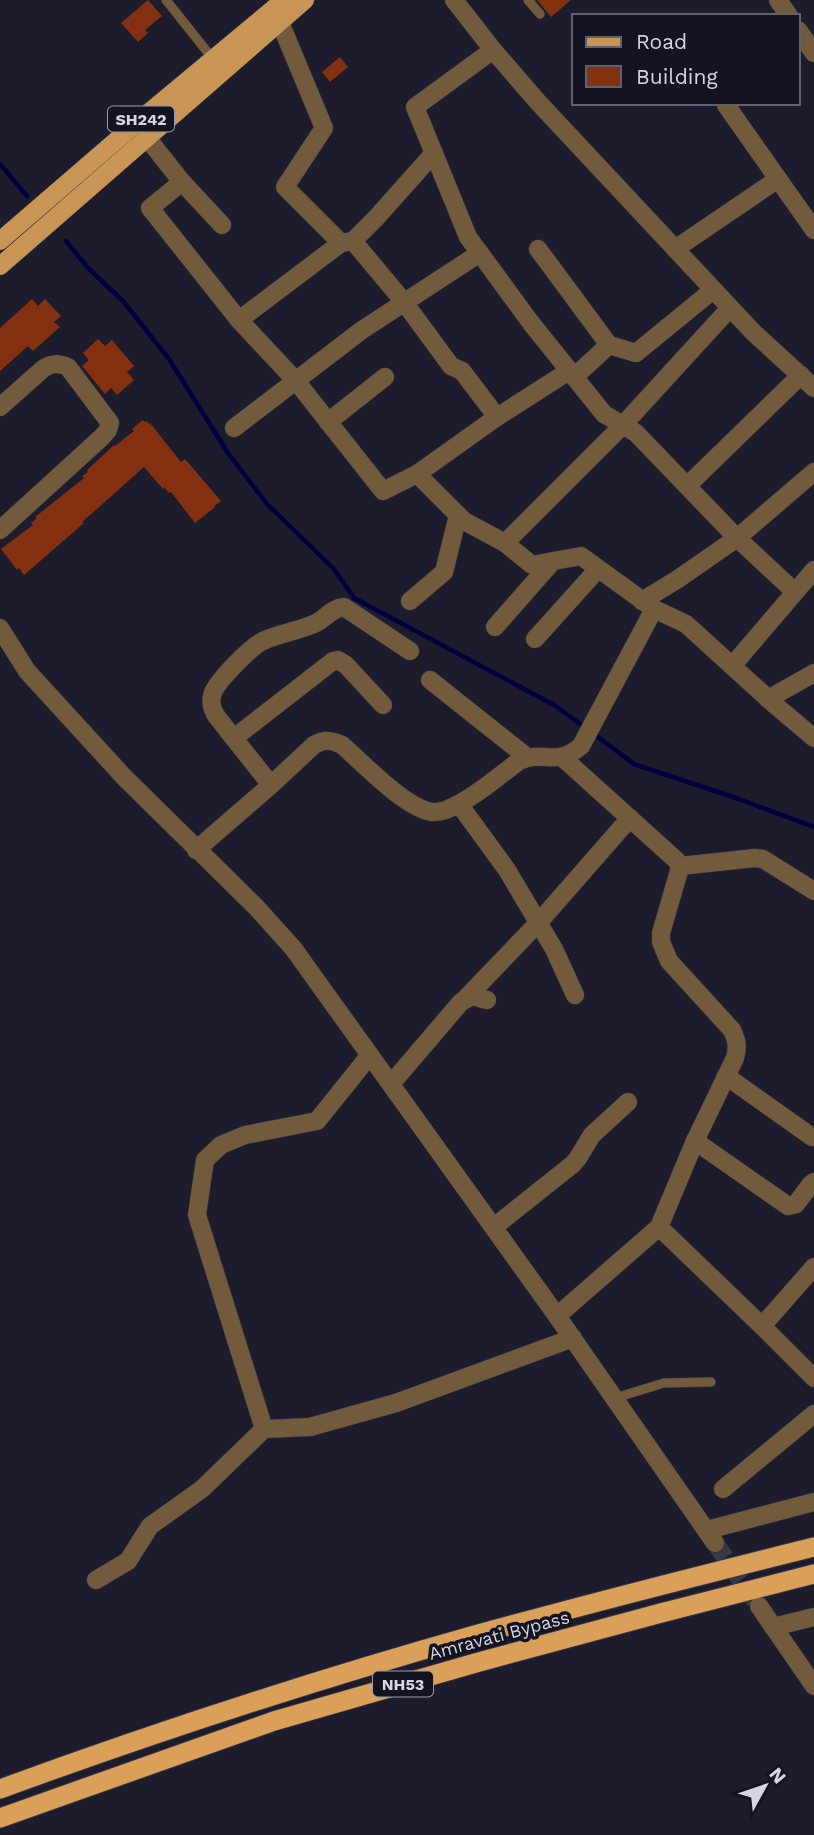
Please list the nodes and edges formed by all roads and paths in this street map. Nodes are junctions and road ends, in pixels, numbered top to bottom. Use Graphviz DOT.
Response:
graph roads {
  1 [pos="166,0"];
  2 [pos="454,0"];
  3 [pos="528,0"];
  4 [pos="289,6"];
  5 [pos="540,14"];
  6 [pos="800,33"];
  7 [pos="492,50"];
  8 [pos="814,53"];
  9 [pos="213,59"];
  10 [pos="726,105"];
  11 [pos="148,139"];
  12 [pos="434,153"];
  13 [pos="778,179"];
  14 [pos="182,182"];
  15 [pos="222,225"];
  16 [pos="814,230"];
  17 [pos="0,241"];
  18 [pos="347,242"];
  19 [pos="538,249"];
  20 [pos="675,249"];
  21 [pos="480,253"];
  22 [pos="0,266"];
  23 [pos="713,290"];
  24 [pos="404,302"];
  25 [pos="730,308"];
  26 [pos="239,320"];
  27 [pos="609,345"];
  28 [pos="572,374"];
  29 [pos="801,375"];
  30 [pos="385,377"];
  31 [pos="296,381"];
  32 [pos="814,388"];
  33 [pos="0,407"];
  34 [pos="497,417"];
  35 [pos="328,422"];
  36 [pos="623,425"];
  37 [pos="234,428"];
  38 [pos="814,472"];
  39 [pos="417,474"];
  40 [pos="687,486"];
  41 [pos="458,515"];
  42 [pos="0,530"];
  43 [pos="737,538"];
  44 [pos="505,543"];
  45 [pos="553,561"];
  46 [pos="598,569"];
  47 [pos="814,570"];
  48 [pos="795,592"];
  49 [pos="410,601"];
  50 [pos="648,605"];
  51 [pos="495,627"];
  52 [pos="0,628"];
  53 [pos="535,639"];
  54 [pos="410,651"];
  55 [pos="733,666"];
  56 [pos="814,673"];
  57 [pos="430,680"];
  58 [pos="768,699"];
  59 [pos="383,705"];
  60 [pos="234,738"];
  61 [pos="814,738"];
  62 [pos="527,757"];
  63 [pos="563,758"];
  64 [pos="271,785"];
  65 [pos="459,804"];
  66 [pos="630,818"];
  67 [pos="196,850"];
  68 [pos="680,866"];
  69 [pos="814,891"];
  70 [pos="539,922"];
  71 [pos="575,995"];
  72 [pos="466,998"];
  73 [pos="486,1000"];
  74 [pos="370,1055"];
  75 [pos="726,1076"];
  76 [pos="391,1084"];
  77 [pos="628,1102"];
  78 [pos="812,1137"];
  79 [pos="695,1141"];
  80 [pos="814,1182"];
  81 [pos="494,1227"];
  82 [pos="659,1227"];
  83 [pos="814,1267"];
  84 [pos="558,1316"];
  85 [pos="762,1325"];
  86 [pos="573,1338"];
  87 [pos="814,1378"];
  88 [pos="711,1381"];
  89 [pos="615,1398"];
  90 [pos="814,1414"];
  91 [pos="264,1429"];
  92 [pos="723,1489"];
  93 [pos="814,1502"];
  94 [pos="814,1547"];
  95 [pos="814,1574"];
  96 [pos="96,1580"];
  97 [pos="759,1606"];
  98 [pos="814,1617"];
  99 [pos="773,1627"];
  100 [pos="814,1686"];
  101 [pos="0,1789"];
  102 [pos="0,1818"];
  1 -- 9 [label="lane"];
  2 -- 7 [label="street"];
  3 -- 5 [label="lane"];
  4 -- 9 [label="main road, SH242"];
  4 -- 11 [label="main road"];
  4 -- 18 [label="street"];
  6 -- 8 [label="street"];
  7 -- 12 [label="street"];
  7 -- 20 [label="street"];
  9 -- 17 [label="main road, SH242"];
  10 -- 13 [label="street"];
  11 -- 14 [label="street"];
  11 -- 22 [label="main road"];
  12 -- 18 [label="street"];
  12 -- 21 [label="street"];
  13 -- 16 [label="street"];
  13 -- 20 [label="street"];
  14 -- 15 [label="street"];
  14 -- 26 [label="street"];
  18 -- 24 [label="street"];
  18 -- 26 [label="street"];
  19 -- 27 [label="street"];
  20 -- 23 [label="street"];
  21 -- 24 [label="street"];
  21 -- 28 [label="street"];
  23 -- 25 [label="street"];
  23 -- 27 [label="street"];
  24 -- 31 [label="street"];
  24 -- 34 [label="street"];
  25 -- 29 [label="street"];
  25 -- 36 [label="street"];
  26 -- 31 [label="street"];
  27 -- 28 [label="street"];
  28 -- 34 [label="street"];
  28 -- 36 [label="street"];
  29 -- 32 [label="street"];
  29 -- 40 [label="street"];
  30 -- 35 [label="street"];
  31 -- 35 [label="street"];
  31 -- 37 [label="street"];
  33 -- 42 [label="street"];
  34 -- 39 [label="street"];
  35 -- 39 [label="street"];
  36 -- 40 [label="street"];
  36 -- 44 [label="street"];
  38 -- 43 [label="street"];
  39 -- 41 [label="street"];
  40 -- 43 [label="street"];
  41 -- 44 [label="street"];
  41 -- 49 [label="street"];
  43 -- 48 [label="street"];
  43 -- 50 [label="street"];
  44 -- 45 [label="street"];
  45 -- 46 [label="street"];
  45 -- 51 [label="street"];
  46 -- 50 [label="street"];
  46 -- 53 [label="street"];
  47 -- 48 [label="street"];
  48 -- 55 [label="street"];
  50 -- 55 [label="street"];
  50 -- 63 [label="street"];
  52 -- 67 [label="street"];
  54 -- 60 [label="street"];
  55 -- 58 [label="street"];
  56 -- 58 [label="street"];
  57 -- 62 [label="street"];
  58 -- 61 [label="street"];
  59 -- 60 [label="street"];
  60 -- 64 [label="street"];
  62 -- 63 [label="street"];
  62 -- 65 [label="street"];
  63 -- 66 [label="street"];
  64 -- 65 [label="street"];
  64 -- 67 [label="street"];
  65 -- 70 [label="street"];
  66 -- 68 [label="street"];
  66 -- 70 [label="street"];
  67 -- 74 [label="street"];
  68 -- 69 [label="street"];
  68 -- 75 [label="street"];
  70 -- 71 [label="street"];
  70 -- 72 [label="street"];
  72 -- 73 [label="street"];
  72 -- 76 [label="street"];
  74 -- 76 [label="street"];
  74 -- 91 [label="street"];
  75 -- 78 [label="street"];
  75 -- 79 [label="street"];
  76 -- 81 [label="street"];
  77 -- 81 [label="street"];
  79 -- 80 [label="street"];
  79 -- 82 [label="street"];
  81 -- 84 [label="street"];
  82 -- 84 [label="street"];
  82 -- 85 [label="street"];
  83 -- 85 [label="street"];
  84 -- 86 [label="street"];
  85 -- 87 [label="street"];
  86 -- 89 [label="street"];
  86 -- 91 [label="street"];
  88 -- 89 [label="lane"];
  89 -- 93 [label="street"];
  90 -- 92 [label="street"];
  91 -- 96 [label="street"];
  94 -- 101 [label="highway, Amravati Bypass / NH53"];
  95 -- 102 [label="highway, Amravati Bypass / NH53"];
  97 -- 99 [label="street"];
  98 -- 99 [label="street"];
  99 -- 100 [label="street"];
}
